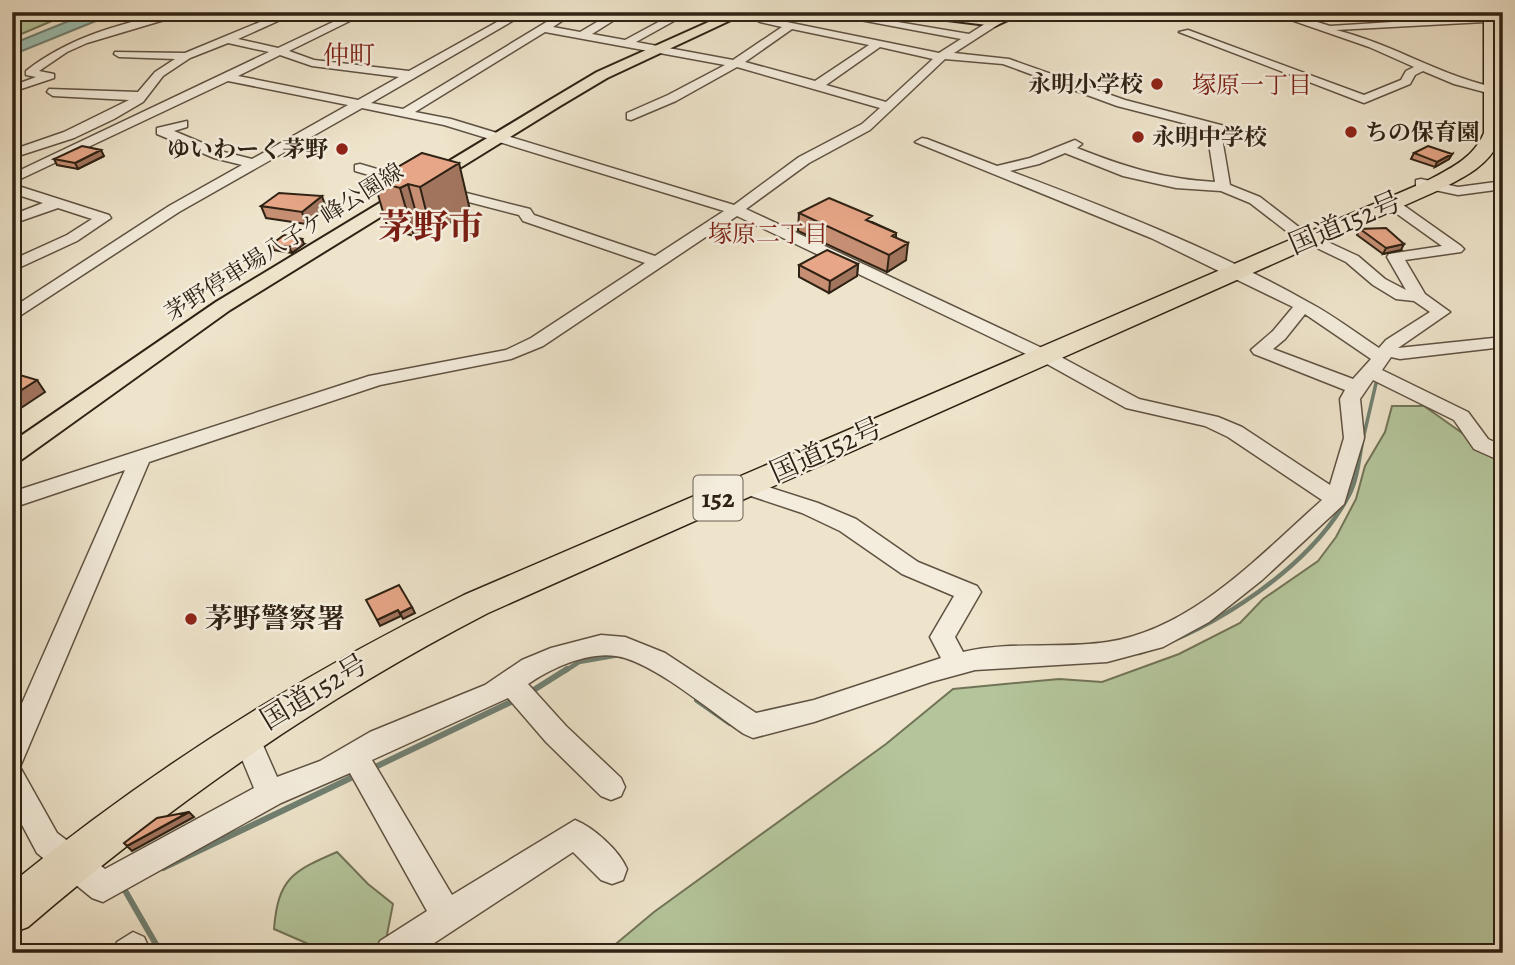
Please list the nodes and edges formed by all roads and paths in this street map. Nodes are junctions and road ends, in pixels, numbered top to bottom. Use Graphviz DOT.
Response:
graph roads {
  1 [pos="34,12"];
  2 [pos="186,12"];
  3 [pos="293,12"];
  4 [pos="363,12"];
  5 [pos="406,12"];
  6 [pos="429,12"];
  7 [pos="523,12"];
  8 [pos="570,12"];
  9 [pos="622,12"];
  10 [pos="685,12"];
  11 [pos="803,12"];
  12 [pos="869,12"];
  13 [pos="915,12"];
  14 [pos="1018,12"];
  15 [pos="1273,12"];
  16 [pos="741,13"];
  17 [pos="260,15"];
  18 [pos="274,19"];
  19 [pos="12,20"];
  20 [pos="1497,20"];
  21 [pos="995,22"];
  22 [pos="775,23"];
  23 [pos="790,26"];
  24 [pos="543,28"];
  25 [pos="1327,28"];
  26 [pos="1184,32"];
  27 [pos="582,35"];
  28 [pos="969,37"];
  29 [pos="230,40"];
  30 [pos="473,41"];
  31 [pos="486,43"];
  32 [pos="879,43"];
  33 [pos="625,44"];
  34 [pos="499,45"];
  35 [pos="512,47"];
  36 [pos="657,50"];
  37 [pos="281,52"];
  38 [pos="119,54"];
  39 [pos="186,56"];
  40 [pos="942,56"];
  41 [pos="735,64"];
  42 [pos="1426,66"];
  43 [pos="410,75"];
  44 [pos="227,77"];
  45 [pos="816,86"];
  46 [pos="15,89"];
  47 [pos="53,92"];
  48 [pos="1497,92"];
  49 [pos="141,96"];
  50 [pos="359,104"];
  51 [pos="887,106"];
  52 [pos="405,113"];
  53 [pos="110,116"];
  54 [pos="631,116"];
  55 [pos="132,122"];
  56 [pos="183,124"];
  57 [pos="1498,125"];
  58 [pos="1225,132"];
  59 [pos="499,137"];
  60 [pos="1258,139"];
  61 [pos="922,142"];
  62 [pos="12,154"];
  63 [pos="254,164"];
  64 [pos="360,168"];
  65 [pos="996,170"];
  66 [pos="12,178"];
  67 [pos="1427,184"];
  68 [pos="419,185"];
  69 [pos="1503,185"];
  70 [pos="1223,187"];
  71 [pos="12,188"];
  72 [pos="1391,203"];
  73 [pos="54,204"];
  74 [pos="736,210"];
  75 [pos="12,220"];
  76 [pos="72,238"];
  77 [pos="1307,239"];
  78 [pos="114,248"];
  79 [pos="657,262"];
  80 [pos="12,267"];
  81 [pos="1234,271"];
  82 [pos="1419,297"];
  83 [pos="1306,307"];
  84 [pos="13,315"];
  85 [pos="1503,342"];
  86 [pos="1042,355"];
  87 [pos="1380,360"];
  88 [pos="1356,387"];
  89 [pos="12,454"];
  90 [pos="141,456"];
  91 [pos="1503,456"];
  92 [pos="743,486"];
  93 [pos="1336,499"];
  94 [pos="12,500"];
  95 [pos="957,665"];
  96 [pos="511,683"];
  97 [pos="245,735"];
  98 [pos="355,755"];
  99 [pos="12,758"];
  100 [pos="12,777"];
  101 [pos="611,787"];
  102 [pos="271,794"];
  103 [pos="70,862"];
  104 [pos="612,869"];
  105 [pos="12,911"];
  106 [pos="446,915"];
  107 [pos="391,952"];
  1 -- 19 [label="street"];
  2 -- 46 [label="street"];
  3 -- 18 [label="street"];
  4 -- 37 [label="street"];
  5 -- 6 [label="street"];
  7 -- 30 [label="street"];
  8 -- 24 [label="street"];
  9 -- 27 [label="street"];
  10 -- 33 [label="street"];
  11 -- 22 [label="street"];
  12 -- 28 [label="street"];
  13 -- 21 [label="main road"];
  14 -- 21 [label="main road"];
  15 -- 25 [label="street"];
  16 -- 22 [label="street"];
  16 -- 36 [label="main road, 茅野停車場八子ケ峰公園線"];
  17 -- 18 [label="street"];
  18 -- 29 [label="street"];
  20 -- 25 [label="street"];
  20 -- 48 [label="highway, 国道152号 / 152"];
  21 -- 28 [label="street"];
  22 -- 23 [label="street"];
  23 -- 32 [label="street"];
  23 -- 41 [label="street"];
  24 -- 27 [label="street"];
  24 -- 35 [label="street"];
  25 -- 42 [label="street"];
  26 -- 42 [label="street"];
  27 -- 33 [label="street"];
  28 -- 40 [label="street"];
  29 -- 37 [label="street"];
  29 -- 39 [label="street"];
  30 -- 31 [label="street"];
  30 -- 43 [label="street"];
  32 -- 40 [label="street"];
  32 -- 45 [label="street"];
  33 -- 36 [label="street"];
  34 -- 35 [label="street"];
  35 -- 52 [label="street"];
  36 -- 41 [label="street"];
  36 -- 59 [label="main road, 茅野停車場八子ケ峰公園線"];
  37 -- 43 [label="street"];
  37 -- 44 [label="street"];
  38 -- 39 [label="street"];
  39 -- 49 [label="street"];
  40 -- 51 [label="street"];
  40 -- 58 [label="street"];
  41 -- 45 [label="street"];
  41 -- 54 [label="street"];
  42 -- 48 [label="street"];
  43 -- 50 [label="street"];
  44 -- 50 [label="street"];
  44 -- 55 [label="street"];
  45 -- 51 [label="street"];
  47 -- 49 [label="street"];
  48 -- 57 [label="highway, 国道152号 / 152"];
  49 -- 53 [label="street"];
  50 -- 52 [label="street"];
  50 -- 63 [label="street"];
  51 -- 74 [label="street"];
  52 -- 59 [label="street"];
  53 -- 55 [label="street"];
  53 -- 62 [label="street"];
  55 -- 66 [label="street"];
  56 -- 63 [label="street"];
  57 -- 67 [label="highway, 国道152号 / 152"];
  58 -- 60 [label="street"];
  58 -- 70 [label="street"];
  59 -- 68 [label="main road, 茅野停車場八子ケ峰公園線"];
  59 -- 74 [label="street"];
  61 -- 65 [label="street"];
  63 -- 78 [label="street"];
  64 -- 68 [label="street"];
  65 -- 70 [label="street"];
  65 -- 81 [label="street"];
  67 -- 69 [label="street"];
  67 -- 72 [label="highway, 国道152号 / 152"];
  68 -- 79 [label="street"];
  68 -- 89 [label="main road, 茅野停車場八子ケ峰公園線"];
  70 -- 77 [label="street"];
  71 -- 73 [label="street"];
  72 -- 77 [label="highway, 国道152号 / 152"];
  72 -- 82 [label="street"];
  73 -- 75 [label="street"];
  73 -- 76 [label="street"];
  74 -- 79 [label="street"];
  74 -- 86 [label="street"];
  76 -- 78 [label="street"];
  76 -- 80 [label="street"];
  77 -- 81 [label="highway, 国道152号 / 152"];
  77 -- 82 [label="street"];
  78 -- 84 [label="street"];
  79 -- 90 [label="street"];
  81 -- 83 [label="street"];
  81 -- 86 [label="highway, 国道152号 / 152"];
  82 -- 87 [label="street"];
  83 -- 87 [label="street"];
  83 -- 88 [label="street"];
  85 -- 87 [label="street"];
  86 -- 92 [label="highway, 国道152号 / 152"];
  86 -- 93 [label="street"];
  87 -- 88 [label="street"];
  87 -- 91 [label="street"];
  88 -- 93 [label="street"];
  90 -- 94 [label="street"];
  90 -- 99 [label="street"];
  92 -- 95 [label="street"];
  92 -- 97 [label="highway, 国道152号 / 152"];
  93 -- 95 [label="street"];
  95 -- 96 [label="street"];
  96 -- 98 [label="street"];
  96 -- 101 [label="street"];
  97 -- 102 [label="street"];
  97 -- 103 [label="highway, 国道152号 / 152"];
  98 -- 102 [label="street"];
  98 -- 106 [label="street"];
  100 -- 103 [label="street"];
  102 -- 103 [label="street"];
  103 -- 105 [label="highway, 国道152号 / 152"];
  104 -- 106 [label="street"];
  106 -- 107 [label="street"];
}
